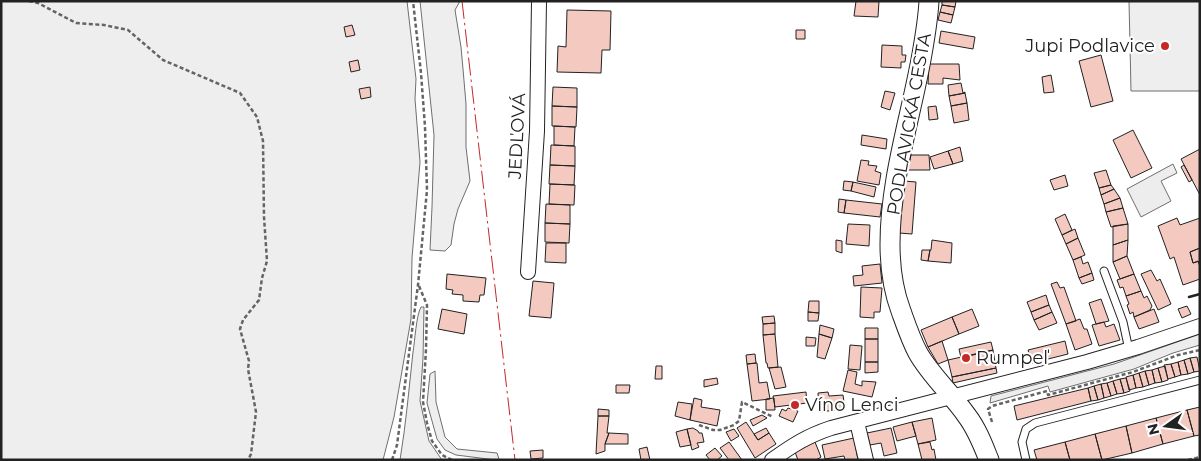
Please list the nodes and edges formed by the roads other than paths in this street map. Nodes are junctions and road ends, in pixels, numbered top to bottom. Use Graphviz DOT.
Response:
graph roads {
  1 [pos="540,1"];
  2 [pos="929,1"];
  3 [pos="1104,271"];
  4 [pos="528,272"];
  5 [pos="1200,326"];
  6 [pos="1129,350"];
  7 [pos="1200,380"];
  8 [pos="951,396"];
  9 [pos="856,422"];
  10 [pos="772,460"];
  11 [pos="866,460"];
  12 [pos="988,460"];
  13 [pos="1026,460"];
  1 -- 4 [label="street, JEDĽOVÁ"];
  2 -- 8 [label="main road, PODLAVICKÁ CESTA"];
  3 -- 6 [label="lane"];
  5 -- 6 [label="street"];
  6 -- 8 [label="street"];
  7 -- 13 [label="lane"];
  8 -- 9 [label="street"];
  8 -- 12 [label="main road, PODLAVICKÁ CESTA"];
  9 -- 10 [label="street"];
  9 -- 11 [label="street"];
}
